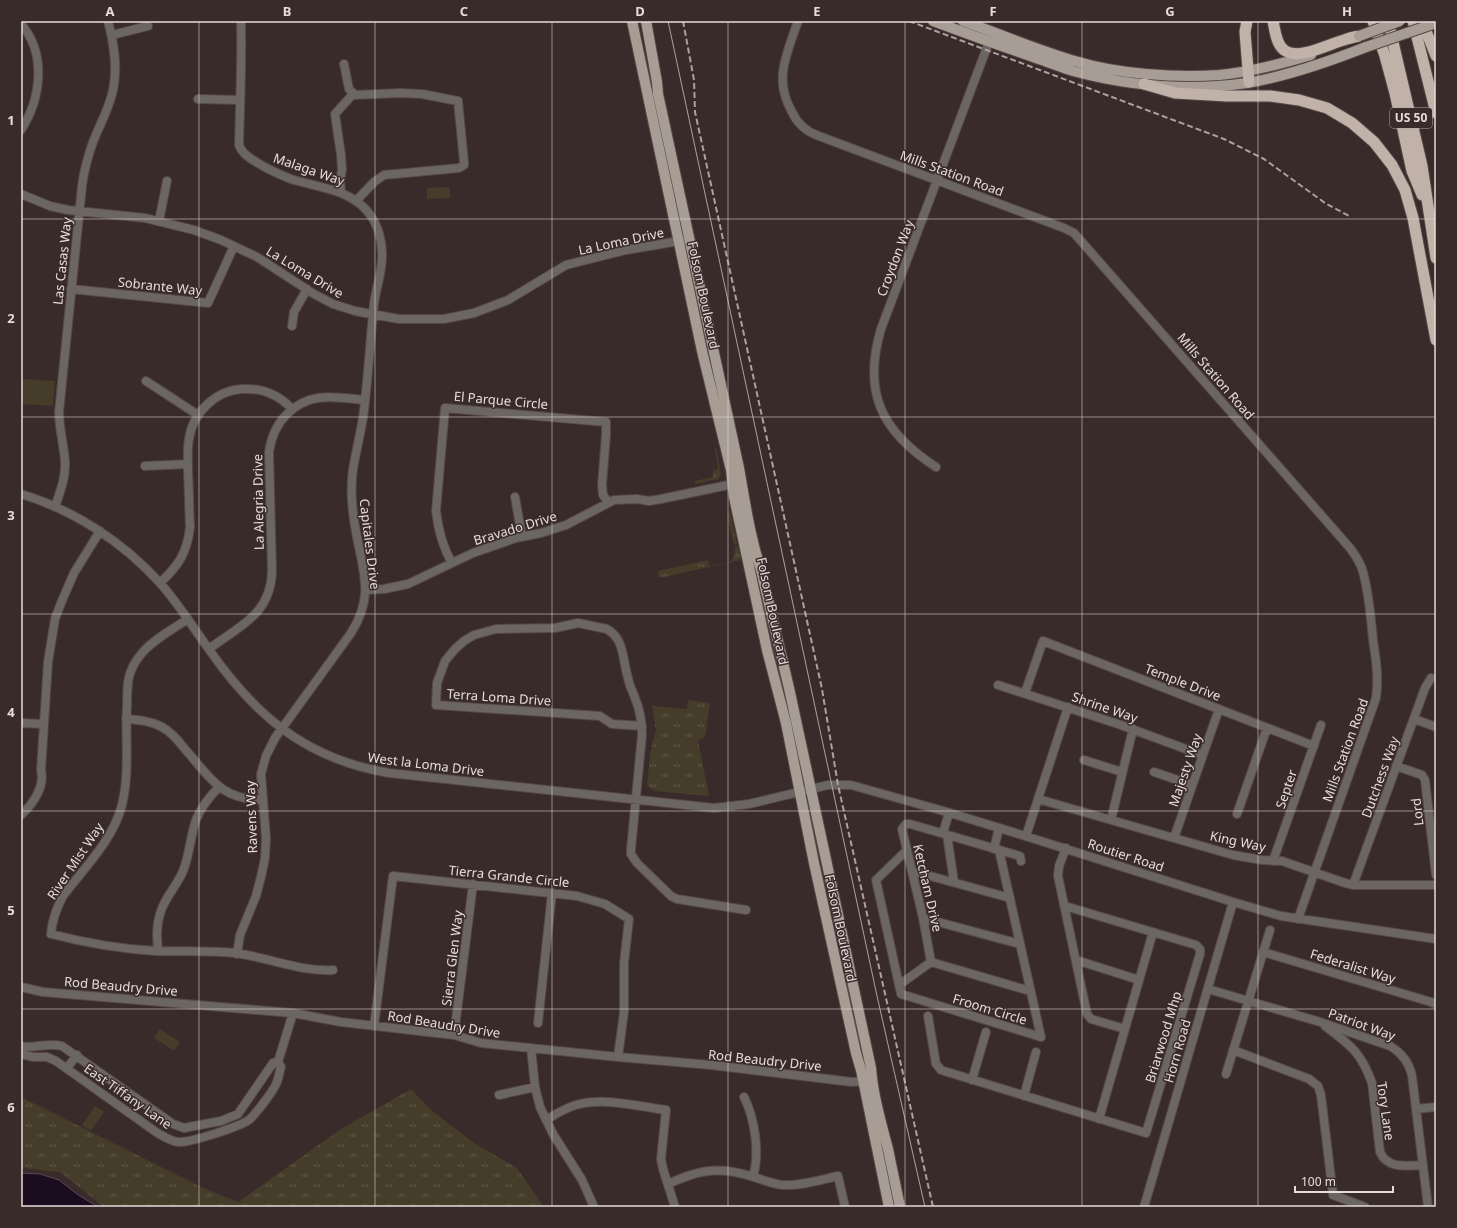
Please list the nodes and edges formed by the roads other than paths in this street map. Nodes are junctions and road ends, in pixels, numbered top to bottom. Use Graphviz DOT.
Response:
graph roads {
  1 [pos="108,21"];
  2 [pos="242,21"];
  3 [pos="632,21"];
  4 [pos="646,21"];
  5 [pos="798,21"];
  6 [pos="933,21"];
  7 [pos="963,21"];
  8 [pos="1247,21"];
  9 [pos="1273,21"];
  10 [pos="1373,21"];
  11 [pos="1388,21"];
  12 [pos="1400,21"];
  13 [pos="1413,21"];
  14 [pos="1422,21"];
  15 [pos="1436,23"];
  16 [pos="21,24"];
  17 [pos="148,26"];
  18 [pos="112,35"];
  19 [pos="1359,36"];
  20 [pos="989,42"];
  21 [pos="1436,56"];
  22 [pos="1067,58"];
  23 [pos="344,64"];
  24 [pos="1247,70"];
  25 [pos="1249,82"];
  26 [pos="1144,84"];
  27 [pos="353,94"];
  28 [pos="198,99"];
  29 [pos="240,100"];
  30 [pos="1436,113"];
  31 [pos="21,130"];
  32 [pos="937,180"];
  33 [pos="167,181"];
  34 [pos="341,192"];
  35 [pos="21,194"];
  36 [pos="356,201"];
  37 [pos="79,211"];
  38 [pos="1430,216"];
  39 [pos="158,221"];
  40 [pos="684,240"];
  41 [pos="234,246"];
  42 [pos="1436,258"];
  43 [pos="71,289"];
  44 [pos="307,289"];
  45 [pos="373,315"];
  46 [pos="292,326"];
  47 [pos="1436,340"];
  48 [pos="146,381"];
  49 [pos="365,400"];
  50 [pos="292,410"];
  51 [pos="198,415"];
  52 [pos="188,464"];
  53 [pos="145,466"];
  54 [pos="936,467"];
  55 [pos="737,484"];
  56 [pos="21,494"];
  57 [pos="515,497"];
  58 [pos="608,502"];
  59 [pos="55,507"];
  60 [pos="100,531"];
  61 [pos="522,537"];
  62 [pos="452,563"];
  63 [pos="160,583"];
  64 [pos="366,590"];
  65 [pos="188,619"];
  66 [pos="209,649"];
  67 [pos="768,650"];
  68 [pos="1431,678"];
  69 [pos="998,685"];
  70 [pos="789,688"];
  71 [pos="1025,693"];
  72 [pos="1068,707"];
  73 [pos="1219,709"];
  74 [pos="126,719"];
  75 [pos="1414,719"];
  76 [pos="21,723"];
  77 [pos="44,724"];
  78 [pos="1321,725"];
  79 [pos="642,726"];
  80 [pos="1436,726"];
  81 [pos="282,728"];
  82 [pos="1267,728"];
  83 [pos="1133,729"];
  84 [pos="1314,746"];
  85 [pos="1202,755"];
  86 [pos="1084,760"];
  87 [pos="1396,766"];
  88 [pos="1122,772"];
  89 [pos="1154,772"];
  90 [pos="1192,785"];
  91 [pos="219,787"];
  92 [pos="811,789"];
  93 [pos="799,792"];
  94 [pos="1038,799"];
  95 [pos="263,800"];
  96 [pos="635,800"];
  97 [pos="949,812"];
  98 [pos="1237,814"];
  99 [pos="21,815"];
  100 [pos="1111,820"];
  101 [pos="999,828"];
  102 [pos="945,834"];
  103 [pos="1026,836"];
  104 [pos="1174,838"];
  105 [pos="1066,848"];
  106 [pos="907,850"];
  107 [pos="996,850"];
  108 [pos="1021,861"];
  109 [pos="1273,861"];
  110 [pos="912,871"];
  111 [pos="1314,872"];
  112 [pos="1436,875"];
  113 [pos="954,882"];
  114 [pos="473,884"];
  115 [pos="1353,885"];
  116 [pos="1436,885"];
  117 [pos="552,893"];
  118 [pos="1010,898"];
  119 [pos="1233,902"];
  120 [pos="1065,906"];
  121 [pos="823,907"];
  122 [pos="746,910"];
  123 [pos="923,918"];
  124 [pos="1298,919"];
  125 [pos="1270,930"];
  126 [pos="1153,932"];
  127 [pos="1436,939"];
  128 [pos="1020,944"];
  129 [pos="844,946"];
  130 [pos="158,951"];
  131 [pos="1263,952"];
  132 [pos="237,954"];
  133 [pos="1076,960"];
  134 [pos="932,962"];
  135 [pos="333,970"];
  136 [pos="1139,980"];
  137 [pos="899,985"];
  138 [pos="21,987"];
  139 [pos="1208,989"];
  140 [pos="1030,991"];
  141 [pos="1249,1000"];
  142 [pos="1436,1004"];
  143 [pos="293,1013"];
  144 [pos="928,1016"];
  145 [pos="1320,1022"];
  146 [pos="538,1023"];
  147 [pos="374,1026"];
  148 [pos="1125,1029"];
  149 [pos="986,1032"];
  150 [pos="454,1035"];
  151 [pos="21,1046"];
  152 [pos="531,1048"];
  153 [pos="1234,1050"];
  154 [pos="1036,1052"];
  155 [pos="21,1054"];
  156 [pos="77,1056"];
  157 [pos="618,1057"];
  158 [pos="278,1062"];
  159 [pos="67,1068"];
  160 [pos="1226,1074"];
  161 [pos="972,1080"];
  162 [pos="867,1081"];
  163 [pos="535,1087"];
  164 [pos="499,1095"];
  165 [pos="1024,1096"];
  166 [pos="744,1097"];
  167 [pos="1436,1107"];
  168 [pos="1416,1109"];
  169 [pos="1099,1119"];
  170 [pos="546,1120"];
  171 [pos="1423,1165"];
  172 [pos="753,1177"];
  173 [pos="668,1184"];
  174 [pos="594,1207"];
  175 [pos="676,1207"];
  176 [pos="844,1207"];
  177 [pos="889,1207"];
  178 [pos="900,1207"];
  179 [pos="1144,1207"];
  180 [pos="1365,1207"];
  181 [pos="1428,1207"];
  1 -- 18 [label="street, Las Casas Way"];
  2 -- 29 [label="street, Malaga Way"];
  3 -- 40 [label="main road, Folsom Boulevard"];
  4 -- 40 [label="main road, Folsom Boulevard"];
  5 -- 32 [label="street, Mills Station Road"];
  6 -- 20 [label="main road"];
  7 -- 22 [label="main road"];
  8 -- 24 [label="highway"];
  9 -- 19 [label="highway"];
  10 -- 38 [label="highway"];
  11 -- 38 [label="highway, US 50"];
  12 -- 19 [label="main road, bridge"];
  13 -- 30 [label="highway, US 50"];
  14 -- 21 [label="highway"];
  15 -- 25 [label="main road, bridge"];
  16 -- 31 [label="street"];
  17 -- 18 [label="street"];
  18 -- 37 [label="street, Las Casas Way"];
  19 -- 24 [label="main road"];
  20 -- 22 [label="main road"];
  20 -- 26 [label="main road"];
  20 -- 32 [label="street, Croydon Way"];
  22 -- 24 [label="main road"];
  23 -- 27 [label="street"];
  24 -- 25 [label="highway"];
  25 -- 26 [label="main road"];
  26 -- 47 [label="highway"];
  27 -- 34 [label="street"];
  27 -- 36 [label="street"];
  28 -- 29 [label="street"];
  29 -- 34 [label="street, Malaga Way"];
  32 -- 54 [label="street, Croydon Way"];
  32 -- 111 [label="street, Mills Station Road"];
  33 -- 39 [label="street"];
  34 -- 36 [label="street, Malaga Way"];
  35 -- 37 [label="street, La Loma Drive"];
  36 -- 45 [label="street, Malaga Way"];
  37 -- 39 [label="street, La Loma Drive"];
  37 -- 43 [label="street, Las Casas Way"];
  38 -- 42 [label="highway, US 50"];
  39 -- 41 [label="street, La Loma Drive"];
  40 -- 45 [label="street, La Loma Drive"];
  40 -- 55 [label="main road, Folsom Boulevard"];
  41 -- 43 [label="street, Sobrante Way"];
  41 -- 44 [label="street, La Loma Drive"];
  43 -- 59 [label="street, Las Casas Way"];
  44 -- 45 [label="street, La Loma Drive"];
  44 -- 46 [label="street"];
  45 -- 49 [label="street, Capitales Drive"];
  48 -- 51 [label="street"];
  49 -- 50 [label="street, La Alegria Drive"];
  49 -- 64 [label="street, Capitales Drive"];
  50 -- 51 [label="street"];
  50 -- 66 [label="street, La Alegria Drive"];
  51 -- 52 [label="street"];
  52 -- 53 [label="street"];
  52 -- 63 [label="street"];
  55 -- 58 [label="street, Bravado Drive"];
  55 -- 67 [label="main road, Folsom Boulevard"];
  55 -- 70 [label="main road, Folsom Boulevard"];
  56 -- 59 [label="street, West la Loma Drive"];
  57 -- 61 [label="street"];
  58 -- 61 [label="street, Bravado Drive"];
  58 -- 62 [label="street, El Parque Circle"];
  59 -- 60 [label="street, West la Loma Drive"];
  60 -- 63 [label="street, West la Loma Drive"];
  60 -- 77 [label="street"];
  61 -- 62 [label="street, Bravado Drive"];
  62 -- 64 [label="street, Bravado Drive"];
  63 -- 65 [label="street, West la Loma Drive"];
  64 -- 81 [label="street, Capitales Drive"];
  65 -- 66 [label="street, West la Loma Drive"];
  65 -- 74 [label="street, River Mist Way"];
  66 -- 81 [label="street, West la Loma Drive"];
  67 -- 70 [label="main road"];
  67 -- 93 [label="main road, Folsom Boulevard"];
  68 -- 75 [label="street, Dutchess Way"];
  69 -- 71 [label="street, Shrine Way"];
  70 -- 92 [label="main road, Folsom Boulevard"];
  71 -- 72 [label="street, Shrine Way"];
  71 -- 73 [label="street, Temple Drive"];
  72 -- 83 [label="street, Shrine Way"];
  72 -- 94 [label="street"];
  73 -- 82 [label="street, Temple Drive"];
  73 -- 85 [label="street, Majesty Way"];
  74 -- 91 [label="street"];
  74 -- 130 [label="street, River Mist Way"];
  75 -- 80 [label="street"];
  75 -- 87 [label="street, Dutchess Way"];
  76 -- 77 [label="street"];
  77 -- 99 [label="street"];
  78 -- 84 [label="street, Septer"];
  79 -- 79 [label="street, Terra Loma Drive"];
  79 -- 96 [label="street, Terra Loma Drive"];
  81 -- 95 [label="street, Ravens Way"];
  81 -- 96 [label="street, West la Loma Drive"];
  82 -- 84 [label="street, Temple Drive"];
  82 -- 98 [label="street"];
  83 -- 85 [label="street, Shrine Way"];
  83 -- 88 [label="street"];
  84 -- 109 [label="street, Septer"];
  85 -- 90 [label="street, Majesty Way"];
  86 -- 88 [label="street"];
  87 -- 112 [label="street, Lord"];
  87 -- 115 [label="street, Dutchess Way"];
  88 -- 100 [label="street"];
  89 -- 90 [label="street"];
  90 -- 104 [label="street, Majesty Way"];
  91 -- 95 [label="street"];
  91 -- 130 [label="street"];
  92 -- 93 [label="street, West la Loma Drive"];
  92 -- 97 [label="street, Routier Road"];
  92 -- 129 [label="main road, Folsom Boulevard"];
  93 -- 96 [label="street, West la Loma Drive"];
  93 -- 121 [label="main road, Folsom Boulevard"];
  94 -- 100 [label="street, King Way"];
  94 -- 103 [label="street"];
  95 -- 132 [label="street, Ravens Way"];
  96 -- 122 [label="street, Terra Loma Drive"];
  97 -- 101 [label="street, Routier Road"];
  97 -- 102 [label="street"];
  100 -- 104 [label="street, King Way"];
  101 -- 103 [label="street, Routier Road"];
  101 -- 107 [label="street"];
  102 -- 106 [label="street, Ketcham Drive"];
  102 -- 107 [label="street"];
  102 -- 113 [label="street"];
  103 -- 105 [label="street, Routier Road"];
  104 -- 109 [label="street, King Way"];
  105 -- 119 [label="street, Routier Road"];
  105 -- 120 [label="street"];
  106 -- 110 [label="street, Ketcham Drive"];
  106 -- 137 [label="street"];
  107 -- 108 [label="street"];
  107 -- 118 [label="street, Froom Circle"];
  109 -- 111 [label="street, King Way"];
  110 -- 113 [label="street"];
  110 -- 123 [label="street, Ketcham Drive"];
  111 -- 115 [label="street, King Way"];
  111 -- 124 [label="street, Mills Station Road"];
  113 -- 118 [label="street"];
  114 -- 117 [label="street, Tierra Grande Circle"];
  114 -- 147 [label="street, Tierra Grande Circle"];
  114 -- 150 [label="street, Sierra Glen Way"];
  115 -- 116 [label="street, King Way"];
  117 -- 146 [label="street"];
  117 -- 157 [label="street, Tierra Grande Circle"];
  118 -- 128 [label="street, Froom Circle"];
  119 -- 124 [label="street, Routier Road"];
  119 -- 139 [label="street, Horn Road"];
  120 -- 126 [label="street, Briarwood Mhp"];
  120 -- 133 [label="street"];
  121 -- 129 [label="main road"];
  121 -- 162 [label="main road, Folsom Boulevard"];
  123 -- 128 [label="street"];
  123 -- 134 [label="street, Ketcham Drive"];
  124 -- 127 [label="street, Routier Road"];
  125 -- 131 [label="street"];
  126 -- 136 [label="street"];
  126 -- 169 [label="street, Briarwood Mhp"];
  128 -- 140 [label="street, Froom Circle"];
  129 -- 162 [label="main road, Folsom Boulevard"];
  130 -- 132 [label="street, River Mist Way"];
  131 -- 141 [label="street"];
  131 -- 142 [label="street, Federalist Way"];
  132 -- 135 [label="street, River Mist Way"];
  133 -- 136 [label="street"];
  133 -- 148 [label="street"];
  134 -- 137 [label="street"];
  134 -- 140 [label="street"];
  136 -- 148 [label="street"];
  137 -- 140 [label="street, Froom Circle"];
  138 -- 143 [label="street, Rod Beaudry Drive"];
  139 -- 141 [label="street, Patriot Way"];
  139 -- 179 [label="street, Horn Road"];
  141 -- 145 [label="street, Patriot Way"];
  141 -- 153 [label="street"];
  143 -- 147 [label="street, Rod Beaudry Drive"];
  143 -- 158 [label="street, East Tiffany Lane"];
  144 -- 161 [label="street, Briarwood Mhp"];
  145 -- 168 [label="street, Patriot Way"];
  145 -- 171 [label="street, Tory Lane"];
  147 -- 150 [label="street, Rod Beaudry Drive"];
  148 -- 169 [label="street"];
  149 -- 161 [label="street"];
  150 -- 152 [label="street, Rod Beaudry Drive"];
  151 -- 156 [label="street, East Tiffany Lane"];
  152 -- 157 [label="street, Rod Beaudry Drive"];
  152 -- 163 [label="street"];
  153 -- 160 [label="street"];
  153 -- 180 [label="street"];
  154 -- 165 [label="street"];
  155 -- 159 [label="street, East Tiffany Lane"];
  156 -- 158 [label="street, East Tiffany Lane"];
  156 -- 159 [label="street"];
  157 -- 162 [label="street, Rod Beaudry Drive"];
  158 -- 159 [label="street, East Tiffany Lane"];
  161 -- 165 [label="street, Briarwood Mhp"];
  162 -- 177 [label="main road, Folsom Boulevard"];
  162 -- 178 [label="main road, Folsom Boulevard"];
  163 -- 164 [label="street"];
  163 -- 170 [label="street"];
  165 -- 169 [label="street, Briarwood Mhp"];
  166 -- 172 [label="street"];
  167 -- 168 [label="street"];
  168 -- 171 [label="street, Patriot Way"];
  170 -- 173 [label="street"];
  170 -- 174 [label="street"];
  171 -- 181 [label="street, Patriot Way"];
  172 -- 173 [label="street"];
  172 -- 176 [label="street"];
  173 -- 175 [label="street"];
}
